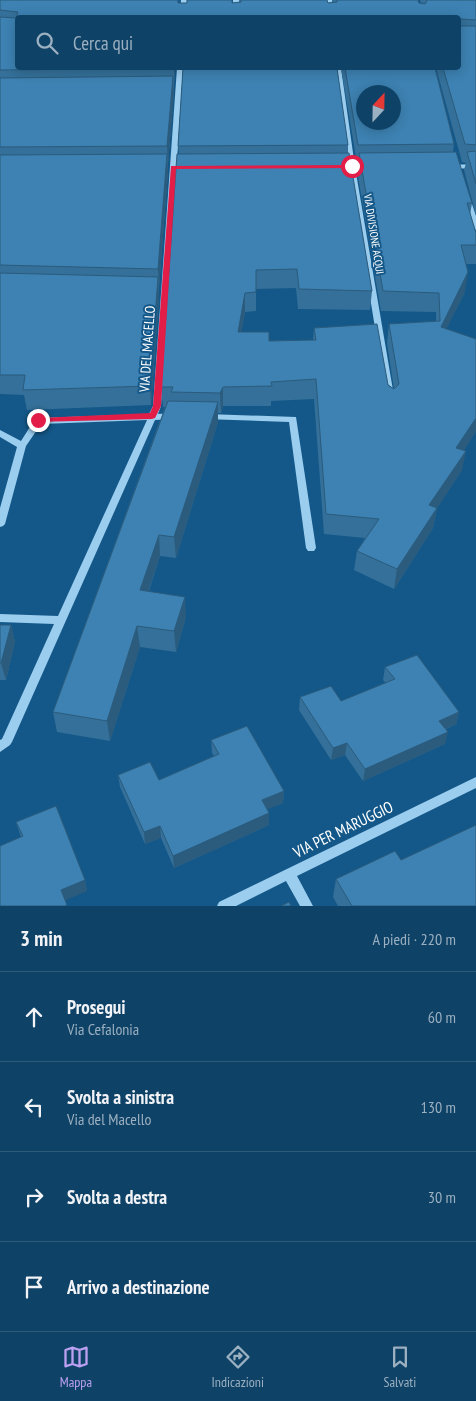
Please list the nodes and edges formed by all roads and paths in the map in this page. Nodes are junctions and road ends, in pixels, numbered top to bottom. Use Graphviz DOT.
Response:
graph roads {
  1 [pos="184,0"];
  2 [pos="236,0"];
  3 [pos="329,0"];
  4 [pos="183,15"];
  5 [pos="236,15"];
  6 [pos="331,15"];
  7 [pos="180,70"];
  8 [pos="338,70"];
  9 [pos="168,90"];
  10 [pos="178,90"];
  11 [pos="456,158"];
  12 [pos="352,166"];
  13 [pos="362,166"];
  14 [pos="439,166"];
  15 [pos="458,166"];
  16 [pos="476,166"];
  17 [pos="342,167"];
  18 [pos="163,168"];
  19 [pos="173,168"];
  20 [pos="183,168"];
  21 [pos="460,175"];
  22 [pos="466,193"];
  23 [pos="476,228"];
  24 [pos="154,291"];
  25 [pos="164,292"];
  26 [pos="391,404"];
  27 [pos="152,416"];
  28 [pos="181,416"];
  29 [pos="199,417"];
  30 [pos="0,433"];
  31 [pos="22,446"];
  32 [pos="0,524"];
  33 [pos="311,548"];
  34 [pos="0,618"];
  35 [pos="61,620"];
  36 [pos="0,747"];
  37 [pos="476,782"];
  38 [pos="288,874"];
  39 [pos="223,906"];
  40 [pos="307,906"];
  1 -- 4 [label="street"];
  2 -- 5 [label="street"];
  3 -- 6 [label="street"];
  7 -- 10 [label="street, VIA DEL MACELLO"];
  8 -- 12 [label="street, VIA DIVISIONE ACQUI"];
  9 -- 10 [label="street"];
  10 -- 19 [label="street, VIA DEL MACELLO"];
  11 -- 15 [label="street"];
  12 -- 13 [label="street"];
  12 -- 17 [label="street"];
  12 -- 26 [label="street, VIA DIVISIONE ACQUI"];
  14 -- 15 [label="street"];
  15 -- 16 [label="street"];
  15 -- 21 [label="street"];
  18 -- 19 [label="street"];
  19 -- 20 [label="street"];
  19 -- 25 [label="street, VIA DEL MACELLO"];
  22 -- 23 [label="street"];
  24 -- 25 [label="street"];
  25 -- 27 [label="street, VIA DEL MACELLO"];
  27 -- 28 [label="street"];
  27 -- 31 [label="street"];
  27 -- 35 [label="street, VIA DEL MACELLO"];
  29 -- 33 [label="street"];
  30 -- 31 [label="street"];
  31 -- 32 [label="street"];
  34 -- 35 [label="street"];
  35 -- 36 [label="street, VIA DEL MACELLO"];
  37 -- 38 [label="street, VIA PER MARUGGIO"];
  38 -- 39 [label="street, VIA PER MARUGGIO"];
  38 -- 40 [label="street"];
}
